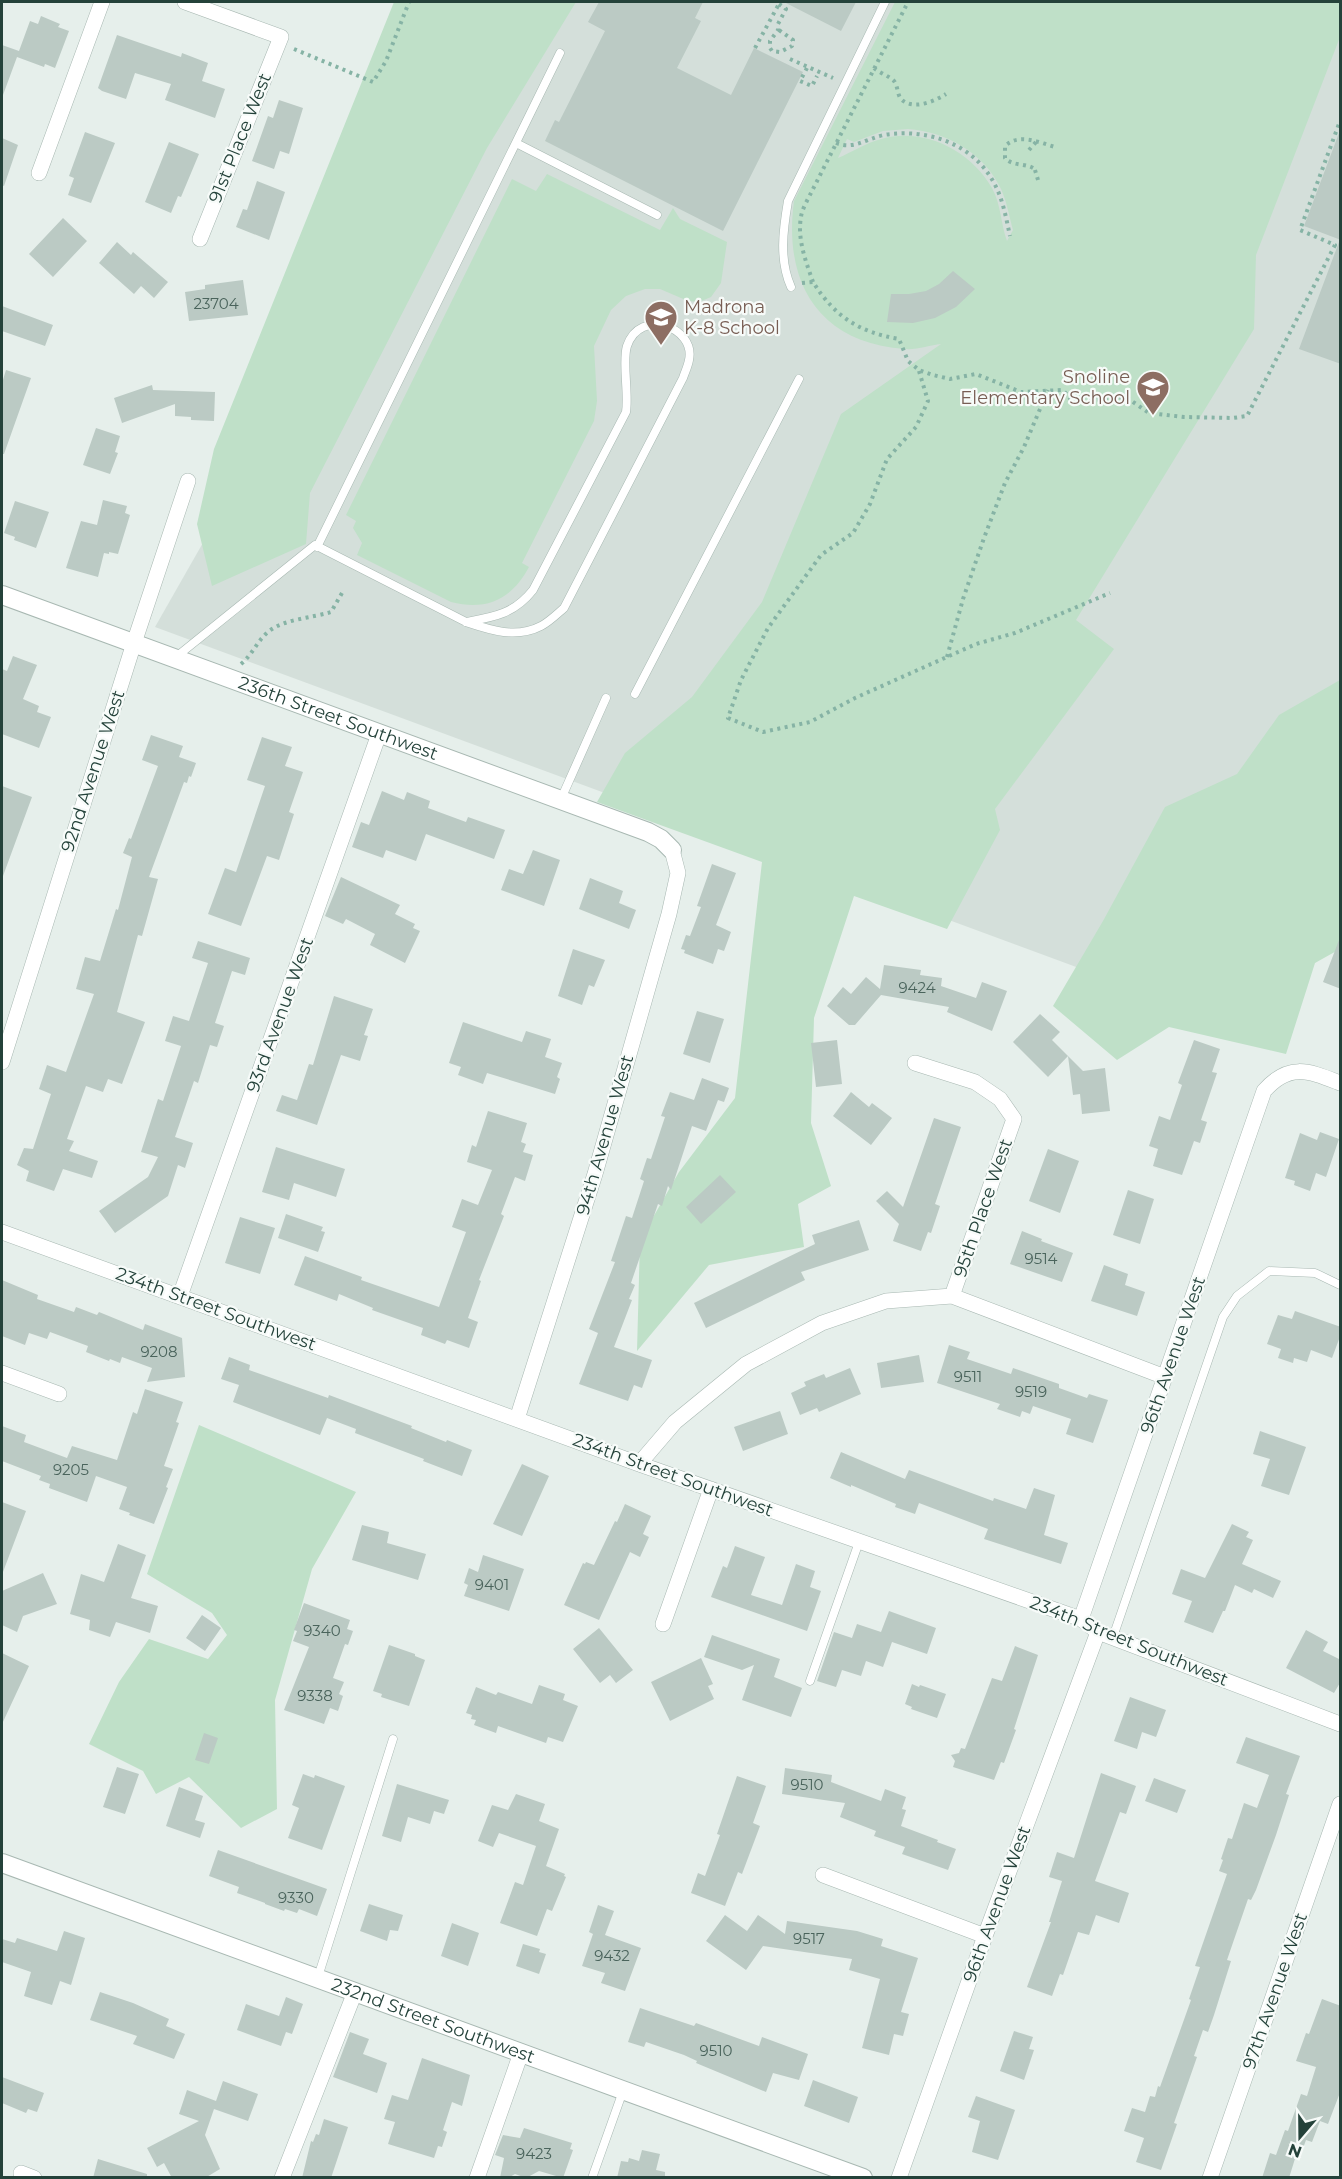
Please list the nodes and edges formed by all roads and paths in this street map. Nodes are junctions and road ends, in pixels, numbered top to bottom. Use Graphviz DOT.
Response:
graph roads {
  1 [pos="102,2"];
  2 [pos="185,2"];
  3 [pos="409,2"];
  4 [pos="885,2"];
  5 [pos="908,2"];
  6 [pos="779,3"];
  7 [pos="779,30"];
  8 [pos="280,40"];
  9 [pos="755,48"];
  10 [pos="560,53"];
  11 [pos="790,59"];
  12 [pos="807,68"];
  13 [pos="874,68"];
  14 [pos="817,76"];
  15 [pos="835,79"];
  16 [pos="946,94"];
  17 [pos="1341,121"];
  18 [pos="516,142"];
  19 [pos="1036,142"];
  20 [pos="836,143"];
  21 [pos="1055,147"];
  22 [pos="1029,150"];
  23 [pos="39,173"];
  24 [pos="1038,180"];
  25 [pos="657,215"];
  26 [pos="1010,236"];
  27 [pos="200,239"];
  28 [pos="813,282"];
  29 [pos="802,283"];
  30 [pos="791,287"];
  31 [pos="919,370"];
  32 [pos="799,380"];
  33 [pos="1048,390"];
  34 [pos="188,481"];
  35 [pos="317,547"];
  36 [pos="342,593"];
  37 [pos="1110,593"];
  38 [pos="2,595"];
  39 [pos="466,622"];
  40 [pos="134,644"];
  41 [pos="175,658"];
  42 [pos="946,658"];
  43 [pos="236,668"];
  44 [pos="634,694"];
  45 [pos="606,698"];
  46 [pos="379,734"];
  47 [pos="560,800"];
  48 [pos="672,850"];
  49 [pos="2,1062"];
  50 [pos="915,1064"];
  51 [pos="1341,1083"];
  52 [pos="2,1232"];
  53 [pos="1341,1285"];
  54 [pos="180,1296"];
  55 [pos="952,1296"];
  56 [pos="2,1373"];
  57 [pos="1166,1377"];
  58 [pos="59,1394"];
  59 [pos="517,1419"];
  60 [pos="639,1464"];
  61 [pos="711,1489"];
  62 [pos="859,1542"];
  63 [pos="1081,1619"];
  64 [pos="663,1623"];
  65 [pos="1098,1632"];
  66 [pos="1113,1637"];
  67 [pos="810,1681"];
  68 [pos="1341,1724"];
  69 [pos="393,1739"];
  70 [pos="1341,1804"];
  71 [pos="2,1863"];
  72 [pos="823,1875"];
  73 [pos="985,1936"];
  74 [pos="317,1978"];
  75 [pos="355,1992"];
  76 [pos="521,2053"];
  77 [pos="623,2090"];
  78 [pos="282,2178"];
  79 [pos="477,2178"];
  80 [pos="592,2178"];
  81 [pos="863,2178"];
  82 [pos="899,2178"];
  83 [pos="1210,2178"];
  1 -- 23 [label="street"];
  2 -- 8 [label="street"];
  3 -- 8 [label="path"];
  4 -- 30 [label="lane"];
  5 -- 13 [label="path"];
  6 -- 7 [label="path"];
  6 -- 9 [label="path"];
  8 -- 27 [label="street, 91st Place West"];
  10 -- 18 [label="lane"];
  11 -- 12 [label="path"];
  12 -- 14 [label="path"];
  12 -- 15 [label="path"];
  13 -- 16 [label="path"];
  13 -- 20 [label="path"];
  17 -- 33 [label="path"];
  18 -- 25 [label="lane"];
  18 -- 35 [label="lane"];
  19 -- 21 [label="path"];
  19 -- 22 [label="path"];
  19 -- 24 [label="path"];
  20 -- 26 [label="path"];
  20 -- 28 [label="path"];
  28 -- 29 [label="path"];
  28 -- 31 [label="path"];
  31 -- 33 [label="path"];
  31 -- 42 [label="path"];
  32 -- 44 [label="lane"];
  33 -- 42 [label="path"];
  34 -- 40 [label="street, 92nd Avenue West"];
  35 -- 39 [label="lane"];
  35 -- 41 [label="lane"];
  36 -- 43 [label="path"];
  37 -- 42 [label="path"];
  38 -- 40 [label="street, 236th Street Southwest"];
  39 -- 39 [label="lane"];
  40 -- 41 [label="street, 236th Street Southwest"];
  40 -- 49 [label="street, 92nd Avenue West"];
  41 -- 46 [label="street, 236th Street Southwest"];
  45 -- 47 [label="lane"];
  46 -- 47 [label="street, 236th Street Southwest"];
  46 -- 54 [label="street, 93rd Avenue West"];
  47 -- 48 [label="street, 236th Street Southwest"];
  48 -- 59 [label="street, 94th Avenue West"];
  50 -- 55 [label="street, 95th Place West"];
  51 -- 57 [label="street, 96th Avenue West"];
  52 -- 54 [label="street, 234th Street Southwest"];
  53 -- 66 [label="lane"];
  54 -- 59 [label="street, 234th Street Southwest"];
  55 -- 57 [label="street"];
  55 -- 60 [label="street"];
  56 -- 58 [label="street"];
  57 -- 63 [label="street, 96th Avenue West"];
  59 -- 60 [label="street, 234th Street Southwest"];
  60 -- 61 [label="street, 234th Street Southwest"];
  61 -- 62 [label="street, 234th Street Southwest"];
  61 -- 64 [label="street"];
  62 -- 63 [label="street, 234th Street Southwest"];
  62 -- 67 [label="lane"];
  63 -- 65 [label="street, 234th Street Southwest"];
  65 -- 66 [label="street, 234th Street Southwest"];
  65 -- 73 [label="street, 96th Avenue West"];
  66 -- 68 [label="street, 234th Street Southwest"];
  69 -- 74 [label="lane"];
  70 -- 83 [label="street, 97th Avenue West"];
  71 -- 74 [label="street, 232nd Street Southwest"];
  72 -- 73 [label="street"];
  73 -- 82 [label="street, 96th Avenue West"];
  74 -- 75 [label="street, 232nd Street Southwest"];
  75 -- 76 [label="street, 232nd Street Southwest"];
  75 -- 78 [label="street"];
  76 -- 77 [label="street, 232nd Street Southwest"];
  76 -- 79 [label="street"];
  77 -- 80 [label="lane"];
  77 -- 81 [label="street, 232nd Street Southwest"];
}
